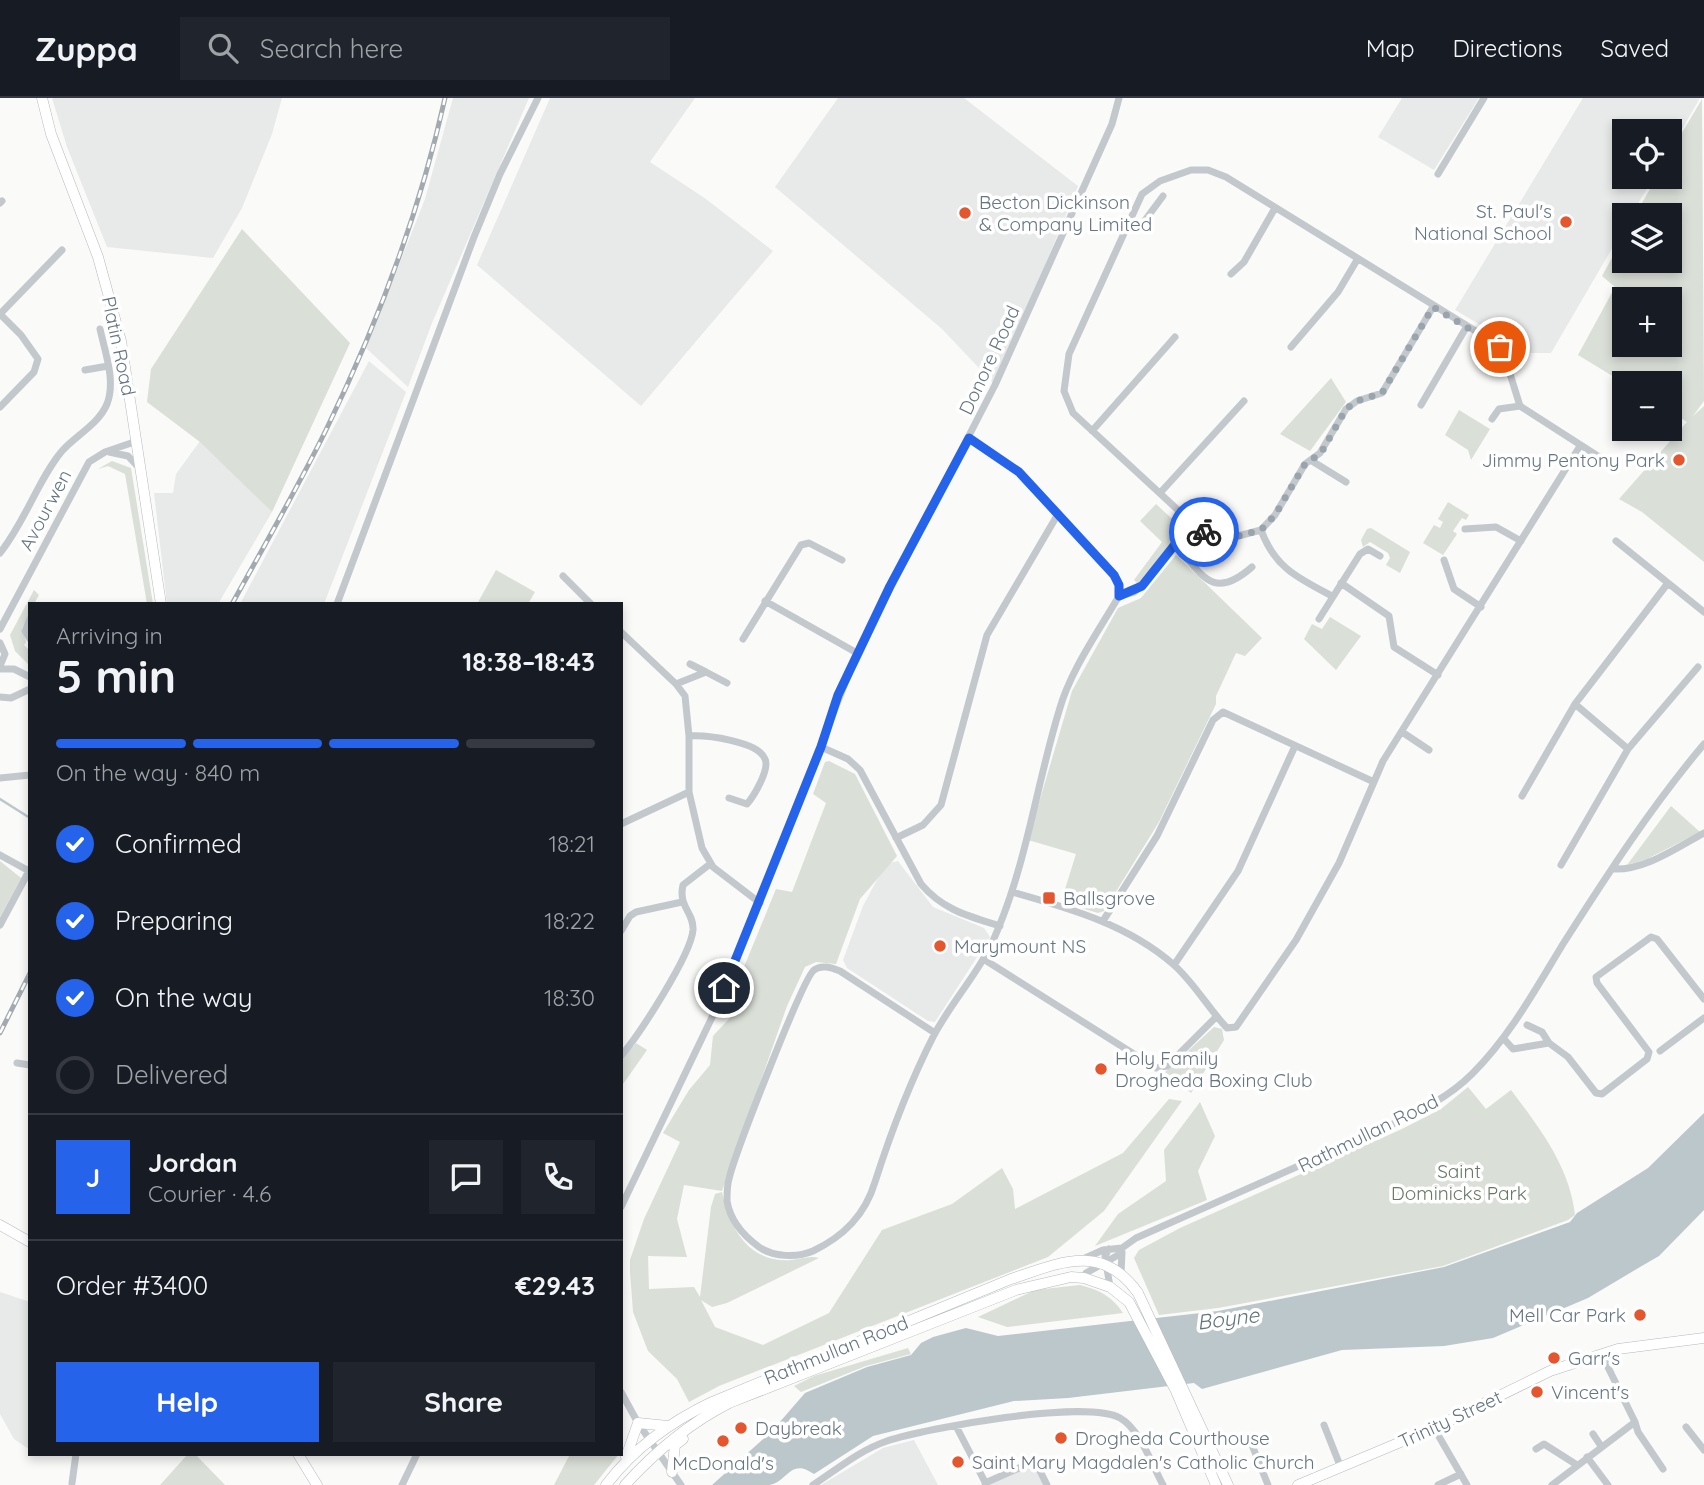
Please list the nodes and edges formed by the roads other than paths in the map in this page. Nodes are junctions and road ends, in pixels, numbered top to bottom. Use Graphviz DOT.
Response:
graph roads {
  1 [pos="42,98"];
  2 [pos="538,98"];
  3 [pos="1119,98"];
  4 [pos="1484,98"];
  5 [pos="1438,174"];
  6 [pos="1163,196"];
  7 [pos="1275,208"];
  8 [pos="1127,221"];
  9 [pos="62,250"];
  10 [pos="1357,260"];
  11 [pos="1231,274"];
  12 [pos="1433,307"];
  13 [pos="0,314"];
  14 [pos="1467,326"];
  15 [pos="100,329"];
  16 [pos="1175,337"];
  17 [pos="1291,347"];
  18 [pos="108,366"];
  19 [pos="85,370"];
  20 [pos="1244,401"];
  21 [pos="1421,405"];
  22 [pos="1520,406"];
  23 [pos="0,407"];
  24 [pos="1492,419"];
  25 [pos="1092,431"];
  26 [pos="969,438"];
  27 [pos="137,441"];
  28 [pos="1580,446"];
  29 [pos="105,452"];
  30 [pos="1604,460"];
  31 [pos="1312,461"];
  32 [pos="142,472"];
  33 [pos="1346,482"];
  34 [pos="1160,493"];
  35 [pos="1058,514"];
  36 [pos="1192,523"];
  37 [pos="1465,529"];
  38 [pos="1261,530"];
  39 [pos="1521,541"];
  40 [pos="1616,541"];
  41 [pos="1176,545"];
  42 [pos="0,553"];
  43 [pos="1380,556"];
  44 [pos="1444,559"];
  45 [pos="842,560"];
  46 [pos="1251,567"];
  47 [pos="563,576"];
  48 [pos="1341,583"];
  49 [pos="1668,583"];
  50 [pos="1119,596"];
  51 [pos="1332,597"];
  52 [pos="765,601"];
  53 [pos="160,602"];
  54 [pos="338,602"];
  55 [pos="589,602"];
  56 [pos="1481,607"];
  57 [pos="1704,612"];
  58 [pos="1319,619"];
  59 [pos="1,628"];
  60 [pos="623,634"];
  61 [pos="743,639"];
  62 [pos="0,643"];
  63 [pos="857,653"];
  64 [pos="5,654"];
  65 [pos="690,664"];
  66 [pos="0,667"];
  67 [pos="1698,667"];
  68 [pos="14,668"];
  69 [pos="706,672"];
  70 [pos="1438,675"];
  71 [pos="28,676"];
  72 [pos="727,683"];
  73 [pos="676,684"];
  74 [pos="28,690"];
  75 [pos="0,697"];
  76 [pos="1575,704"];
  77 [pos="1402,732"];
  78 [pos="690,736"];
  79 [pos="1704,744"];
  80 [pos="1295,746"];
  81 [pos="821,747"];
  82 [pos="1628,749"];
  83 [pos="1429,750"];
  84 [pos="28,775"];
  85 [pos="0,778"];
  86 [pos="1374,782"];
  87 [pos="689,792"];
  88 [pos="1522,796"];
  89 [pos="729,798"];
  90 [pos="623,823"];
  91 [pos="1704,833"];
  92 [pos="896,838"];
  93 [pos="0,855"];
  94 [pos="710,864"];
  95 [pos="1562,865"];
  96 [pos="28,869"];
  97 [pos="1612,869"];
  98 [pos="28,872"];
  99 [pos="1012,891"];
  100 [pos="682,902"];
  101 [pos="760,903"];
  102 [pos="1104,921"];
  103 [pos="0,925"];
  104 [pos="1000,926"];
  105 [pos="623,928"];
  106 [pos="985,960"];
  107 [pos="1174,965"];
  108 [pos="1704,999"];
  109 [pos="1216,1017"];
  110 [pos="1704,1018"];
  111 [pos="1527,1024"];
  112 [pos="935,1033"];
  113 [pos="1504,1039"];
  114 [pos="1549,1043"];
  115 [pos="1660,1051"];
  116 [pos="623,1054"];
  117 [pos="18,1063"];
  118 [pos="28,1065"];
  119 [pos="623,1184"];
  120 [pos="630,1187"];
  121 [pos="623,1203"];
  122 [pos="0,1224"];
  123 [pos="28,1241"];
  124 [pos="1122,1248"];
  125 [pos="1109,1249"];
  126 [pos="1083,1259"];
  127 [pos="1105,1265"];
  128 [pos="1121,1274"];
  129 [pos="1084,1278"];
  130 [pos="1110,1287"];
  131 [pos="1704,1338"];
  132 [pos="1601,1353"];
  133 [pos="1181,1391"];
  134 [pos="623,1396"];
  135 [pos="707,1414"];
  136 [pos="1635,1422"];
  137 [pos="638,1423"];
  138 [pos="1324,1425"];
  139 [pos="668,1426"];
  140 [pos="956,1426"];
  141 [pos="1686,1427"];
  142 [pos="1434,1428"];
  143 [pos="1592,1434"];
  144 [pos="1250,1440"];
  145 [pos="650,1441"];
  146 [pos="1601,1446"];
  147 [pos="1536,1449"];
  148 [pos="1704,1450"];
  149 [pos="658,1452"];
  150 [pos="76,1456"];
  151 [pos="299,1456"];
  152 [pos="416,1456"];
  153 [pos="1587,1457"];
  154 [pos="623,1464"];
  155 [pos="1577,1465"];
  156 [pos="1341,1468"];
  157 [pos="1663,1469"];
  158 [pos="672,1472"];
  159 [pos="1461,1474"];
  160 [pos="72,1483"];
  161 [pos="986,1484"];
  162 [pos="317,1485"];
  163 [pos="402,1485"];
  164 [pos="606,1485"];
  165 [pos="625,1485"];
  166 [pos="681,1485"];
  167 [pos="813,1485"];
  168 [pos="1047,1485"];
  169 [pos="1163,1485"];
  170 [pos="1216,1485"];
  171 [pos="1228,1485"];
  172 [pos="1268,1485"];
  173 [pos="1298,1485"];
  174 [pos="1438,1485"];
  175 [pos="1467,1485"];
  176 [pos="1552,1485"];
  177 [pos="1608,1485"];
  1 -- 27 [label="main road, Platin Road"];
  2 -- 54 [label="street"];
  3 -- 26 [label="street, Donore Road"];
  4 -- 5 [label="street"];
  6 -- 8 [label="street"];
  7 -- 8 [label="street"];
  7 -- 10 [label="street"];
  7 -- 11 [label="street"];
  8 -- 25 [label="street"];
  9 -- 13 [label="street"];
  10 -- 12 [label="street"];
  10 -- 17 [label="street"];
  12 -- 14 [label="street"];
  12 -- 31 [label="street"];
  13 -- 23 [label="street"];
  14 -- 21 [label="street"];
  14 -- 22 [label="street"];
  15 -- 18 [label="street"];
  16 -- 25 [label="street"];
  18 -- 19 [label="street"];
  18 -- 42 [label="street"];
  20 -- 34 [label="street"];
  22 -- 24 [label="street"];
  22 -- 28 [label="street"];
  25 -- 34 [label="street"];
  26 -- 35 [label="street"];
  26 -- 63 [label="street, Donore Road"];
  27 -- 29 [label="street, Avourwen"];
  27 -- 32 [label="main road, Platin Road"];
  28 -- 30 [label="street"];
  28 -- 39 [label="street"];
  29 -- 32 [label="street"];
  29 -- 59 [label="street, Avourwen"];
  31 -- 33 [label="street"];
  31 -- 38 [label="street"];
  32 -- 53 [label="main road, Platin Road"];
  34 -- 36 [label="street"];
  35 -- 50 [label="street"];
  35 -- 92 [label="street"];
  36 -- 38 [label="street"];
  36 -- 41 [label="street"];
  37 -- 39 [label="street"];
  38 -- 51 [label="street"];
  39 -- 56 [label="street"];
  40 -- 49 [label="street"];
  41 -- 46 [label="street"];
  41 -- 50 [label="street"];
  43 -- 48 [label="street"];
  44 -- 56 [label="street"];
  45 -- 52 [label="street"];
  47 -- 55 [label="street"];
  48 -- 51 [label="street"];
  48 -- 70 [label="street"];
  49 -- 57 [label="street"];
  49 -- 76 [label="street"];
  50 -- 99 [label="street"];
  51 -- 58 [label="street"];
  52 -- 61 [label="street"];
  52 -- 63 [label="street"];
  56 -- 70 [label="street"];
  59 -- 62 [label="street, Avourwen"];
  60 -- 73 [label="street"];
  62 -- 64 [label="street, Avourwen"];
  63 -- 81 [label="street, Donore Road"];
  64 -- 66 [label="street"];
  64 -- 68 [label="street, Avourwen"];
  65 -- 69 [label="street"];
  66 -- 68 [label="street"];
  67 -- 82 [label="street"];
  68 -- 71 [label="street"];
  69 -- 72 [label="street"];
  69 -- 73 [label="street"];
  70 -- 77 [label="street"];
  73 -- 78 [label="street"];
  74 -- 75 [label="street"];
  76 -- 82 [label="street"];
  76 -- 88 [label="street"];
  77 -- 83 [label="street"];
  77 -- 86 [label="street"];
  78 -- 87 [label="street"];
  78 -- 89 [label="street"];
  79 -- 97 [label="street, Rathmullan Road"];
  80 -- 86 [label="street"];
  80 -- 102 [label="street"];
  80 -- 107 [label="street"];
  81 -- 92 [label="street"];
  81 -- 101 [label="street, Donore Road"];
  82 -- 95 [label="street"];
  84 -- 85 [label="street"];
  86 -- 109 [label="street"];
  87 -- 90 [label="street"];
  87 -- 94 [label="street"];
  91 -- 97 [label="street"];
  92 -- 104 [label="street"];
  93 -- 96 [label="street"];
  94 -- 100 [label="street"];
  94 -- 101 [label="street"];
  97 -- 113 [label="street, Rathmullan Road"];
  98 -- 103 [label="street"];
  99 -- 102 [label="street"];
  99 -- 104 [label="street"];
  100 -- 105 [label="street"];
  100 -- 116 [label="street"];
  101 -- 120 [label="street, Donore Road"];
  102 -- 107 [label="street"];
  104 -- 106 [label="street"];
  106 -- 109 [label="street"];
  106 -- 112 [label="street"];
  107 -- 109 [label="street"];
  108 -- 114 [label="street"];
  110 -- 115 [label="street"];
  111 -- 114 [label="street"];
  112 -- 112 [label="street"];
  113 -- 114 [label="street"];
  113 -- 124 [label="street, Rathmullan Road"];
  117 -- 118 [label="street"];
  119 -- 120 [label="street"];
  120 -- 121 [label="street, Donore Road"];
  122 -- 123 [label="main road"];
  124 -- 125 [label="street, Rathmullan Road"];
  124 -- 127 [label="street, Rathmullan Road"];
  124 -- 128 [label="street"];
  125 -- 126 [label="street, Rathmullan Road"];
  125 -- 127 [label="street"];
  126 -- 127 [label="main road"];
  126 -- 139 [label="main road, Rathmullan Road"];
  127 -- 128 [label="main road"];
  127 -- 129 [label="street, Rathmullan Road"];
  127 -- 130 [label="street"];
  128 -- 133 [label="main road"];
  129 -- 130 [label="main road"];
  129 -- 135 [label="main road, Rathmullan Road"];
  130 -- 133 [label="main road"];
  131 -- 132 [label="main road, Trinity Street"];
  132 -- 136 [label="street"];
  132 -- 142 [label="main road, Trinity Street"];
  133 -- 170 [label="main road"];
  133 -- 171 [label="main road"];
  134 -- 137 [label="street"];
  135 -- 149 [label="main road, Rathmullan Road"];
  135 -- 158 [label="main road"];
  136 -- 146 [label="street"];
  136 -- 157 [label="street"];
  137 -- 139 [label="main road"];
  137 -- 145 [label="street"];
  137 -- 154 [label="main road"];
  138 -- 156 [label="street"];
  139 -- 145 [label="main road, Rathmullan Road"];
  140 -- 161 [label="street"];
  140 -- 167 [label="street"];
  140 -- 169 [label="street"];
  141 -- 148 [label="street"];
  142 -- 156 [label="main road, Trinity Street"];
  142 -- 159 [label="street"];
  143 -- 146 [label="street"];
  144 -- 172 [label="street"];
  145 -- 149 [label="street"];
  145 -- 154 [label="main road, Rathmullan Road"];
  146 -- 153 [label="street"];
  147 -- 155 [label="street"];
  149 -- 158 [label="street"];
  149 -- 165 [label="main road, Rathmullan Road"];
  150 -- 160 [label="street"];
  151 -- 162 [label="main road"];
  152 -- 163 [label="street"];
  153 -- 155 [label="street"];
  153 -- 177 [label="street"];
  154 -- 164 [label="main road"];
  155 -- 176 [label="street"];
  156 -- 173 [label="main road, Trinity Street"];
  158 -- 166 [label="street"];
  159 -- 174 [label="street"];
  159 -- 175 [label="street"];
  161 -- 168 [label="street"];
}
